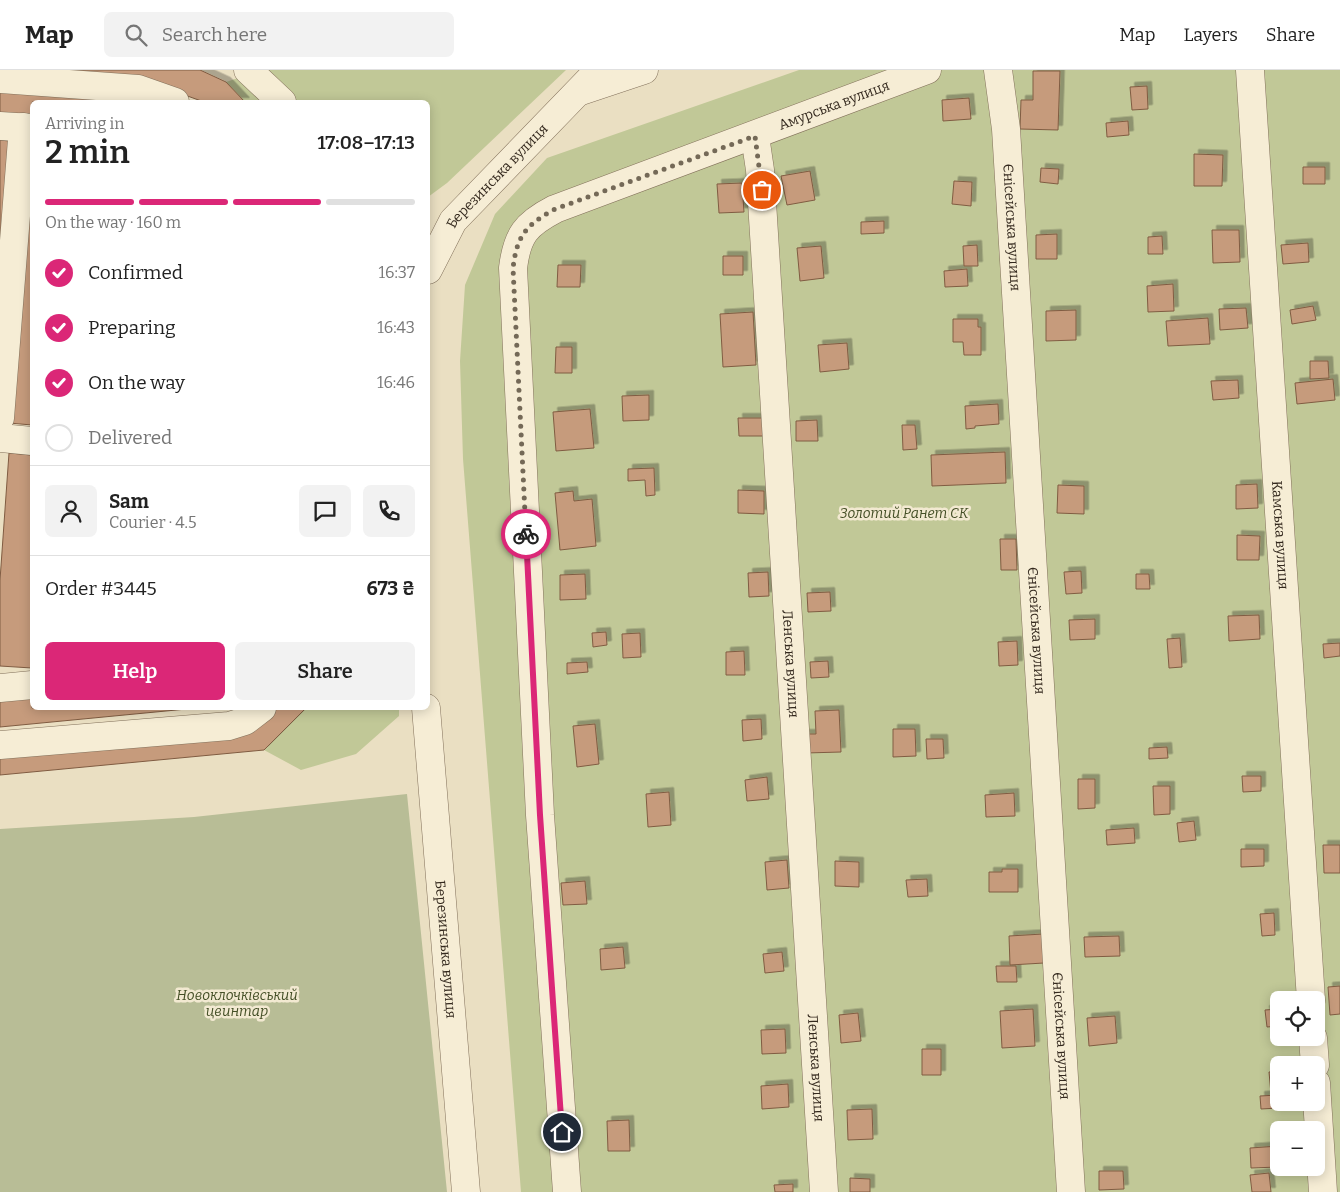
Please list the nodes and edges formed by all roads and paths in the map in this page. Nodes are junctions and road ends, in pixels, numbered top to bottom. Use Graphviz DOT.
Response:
graph roads {
  1 [pos="248,70"];
  2 [pos="600,70"];
  3 [pos="644,70"];
  4 [pos="927,70"];
  5 [pos="998,70"];
  6 [pos="1250,70"];
  7 [pos="0,79"];
  8 [pos="577,92"];
  9 [pos="169,100"];
  10 [pos="280,100"];
  11 [pos="18,127"];
  12 [pos="755,136"];
  13 [pos="430,266"];
  14 [pos="0,418"];
  15 [pos="0,438"];
  16 [pos="30,441"];
  17 [pos="30,685"];
  18 [pos="0,688"];
  19 [pos="259,710"];
  20 [pos="426,710"];
  21 [pos="0,745"];
  22 [pos="1310,991"];
  23 [pos="1318,1111"];
  24 [pos="466,1192"];
  25 [pos="567,1192"];
  26 [pos="824,1192"];
  27 [pos="1072,1192"];
  28 [pos="1323,1192"];
  1 -- 10 [label="street"];
  2 -- 8 [label="street, Березинська вулиця"];
  3 -- 8 [label="street, Березинська вулиця"];
  4 -- 12 [label="street, Амурська вулиця"];
  5 -- 27 [label="street, Єнісейська вулиця"];
  6 -- 22 [label="street, Камська вулиця"];
  7 -- 9 [label="street"];
  8 -- 13 [label="street, Березинська вулиця"];
  11 -- 14 [label="street"];
  12 -- 25 [label="street, Амурська вулиця"];
  12 -- 26 [label="street, Ленська вулиця"];
  15 -- 16 [label="street"];
  17 -- 18 [label="street"];
  19 -- 21 [label="street"];
  20 -- 24 [label="street, Березинська вулиця"];
  23 -- 28 [label="street"];
}
